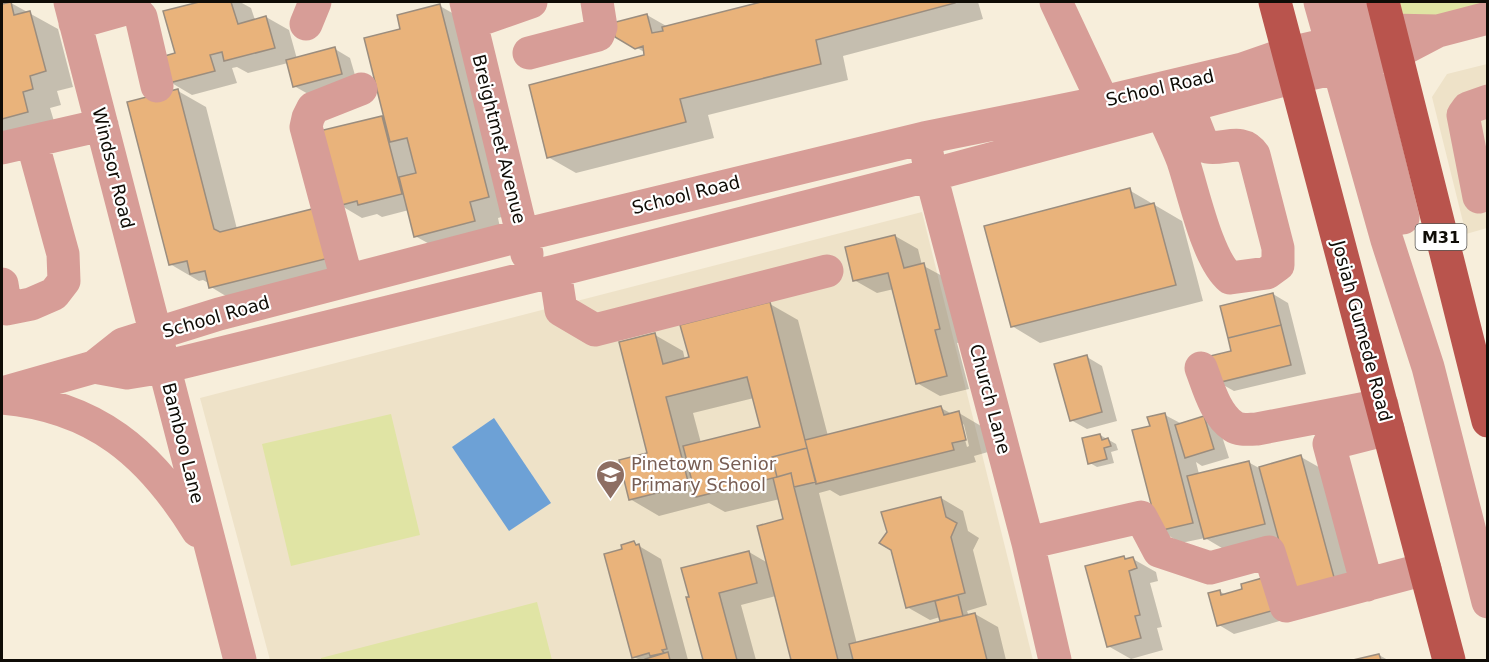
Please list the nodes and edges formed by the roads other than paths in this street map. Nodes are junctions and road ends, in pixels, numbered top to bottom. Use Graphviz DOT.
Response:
graph roads {
  1 [pos="531,2"];
  2 [pos="597,2"];
  3 [pos="1056,2"];
  4 [pos="1275,2"];
  5 [pos="1320,2"];
  6 [pos="1350,2"];
  7 [pos="72,12"];
  8 [pos="468,12"];
  9 [pos="1488,18"];
  10 [pos="1366,42"];
  11 [pos="529,53"];
  12 [pos="1292,65"];
  13 [pos="157,86"];
  14 [pos="361,88"];
  15 [pos="1488,101"];
  16 [pos="1175,110"];
  17 [pos="1107,114"];
  18 [pos="102,125"];
  19 [pos="924,138"];
  20 [pos="17,145"];
  21 [pos="930,175"];
  22 [pos="1479,197"];
  23 [pos="523,235"];
  24 [pos="827,271"];
  25 [pos="543,274"];
  26 [pos="347,280"];
  27 [pos="3,301"];
  28 [pos="156,334"];
  29 [pos="94,367"];
  30 [pos="164,367"];
  31 [pos="1201,368"];
  32 [pos="2,393"];
  33 [pos="2,398"];
  34 [pos="1385,417"];
  35 [pos="1488,421"];
  36 [pos="1028,543"];
  37 [pos="211,553"];
  38 [pos="1425,569"];
  39 [pos="1367,585"];
  40 [pos="1488,602"];
  41 [pos="240,660"];
  42 [pos="1055,660"];
  43 [pos="1449,660"];
  1 -- 8 [label="street"];
  2 -- 11 [label="street"];
  3 -- 17 [label="street"];
  4 -- 12 [label="main road, Josiah Gumede Road"];
  5 -- 10 [label="street"];
  6 -- 10 [label="street"];
  7 -- 13 [label="street"];
  7 -- 18 [label="street, Windsor Road"];
  8 -- 23 [label="street, Breightmet Avenue"];
  9 -- 10 [label="street"];
  10 -- 12 [label="street"];
  10 -- 35 [label="main road, M31"];
  10 -- 40 [label="street"];
  12 -- 16 [label="street, School Road"];
  12 -- 17 [label="street, School Road"];
  12 -- 34 [label="main road, Josiah Gumede Road"];
  14 -- 26 [label="street"];
  15 -- 22 [label="street"];
  16 -- 16 [label="street"];
  16 -- 17 [label="street, School Road"];
  17 -- 19 [label="street, School Road"];
  17 -- 21 [label="street, School Road"];
  18 -- 20 [label="street"];
  18 -- 28 [label="street, Windsor Road"];
  19 -- 21 [label="street, Church Lane"];
  19 -- 23 [label="street, School Road"];
  20 -- 27 [label="street"];
  21 -- 25 [label="street, School Road"];
  21 -- 36 [label="street, Church Lane"];
  23 -- 25 [label="street, Breightmet Avenue"];
  23 -- 26 [label="street, School Road"];
  24 -- 25 [label="street, Breightmet Avenue"];
  25 -- 30 [label="street, School Road"];
  26 -- 28 [label="street, School Road"];
  28 -- 29 [label="street, School Road"];
  28 -- 30 [label="street, Bamboo Lane"];
  29 -- 30 [label="street, School Road"];
  29 -- 32 [label="street, School Road"];
  30 -- 37 [label="street, Bamboo Lane"];
  31 -- 34 [label="street"];
  33 -- 37 [label="street, Bamboo Lane"];
  34 -- 38 [label="main road, Josiah Gumede Road"];
  34 -- 39 [label="street"];
  36 -- 39 [label="street"];
  36 -- 42 [label="street, Church Lane"];
  37 -- 41 [label="street, Bamboo Lane"];
  38 -- 39 [label="street"];
  38 -- 43 [label="main road, Josiah Gumede Road"];
}
